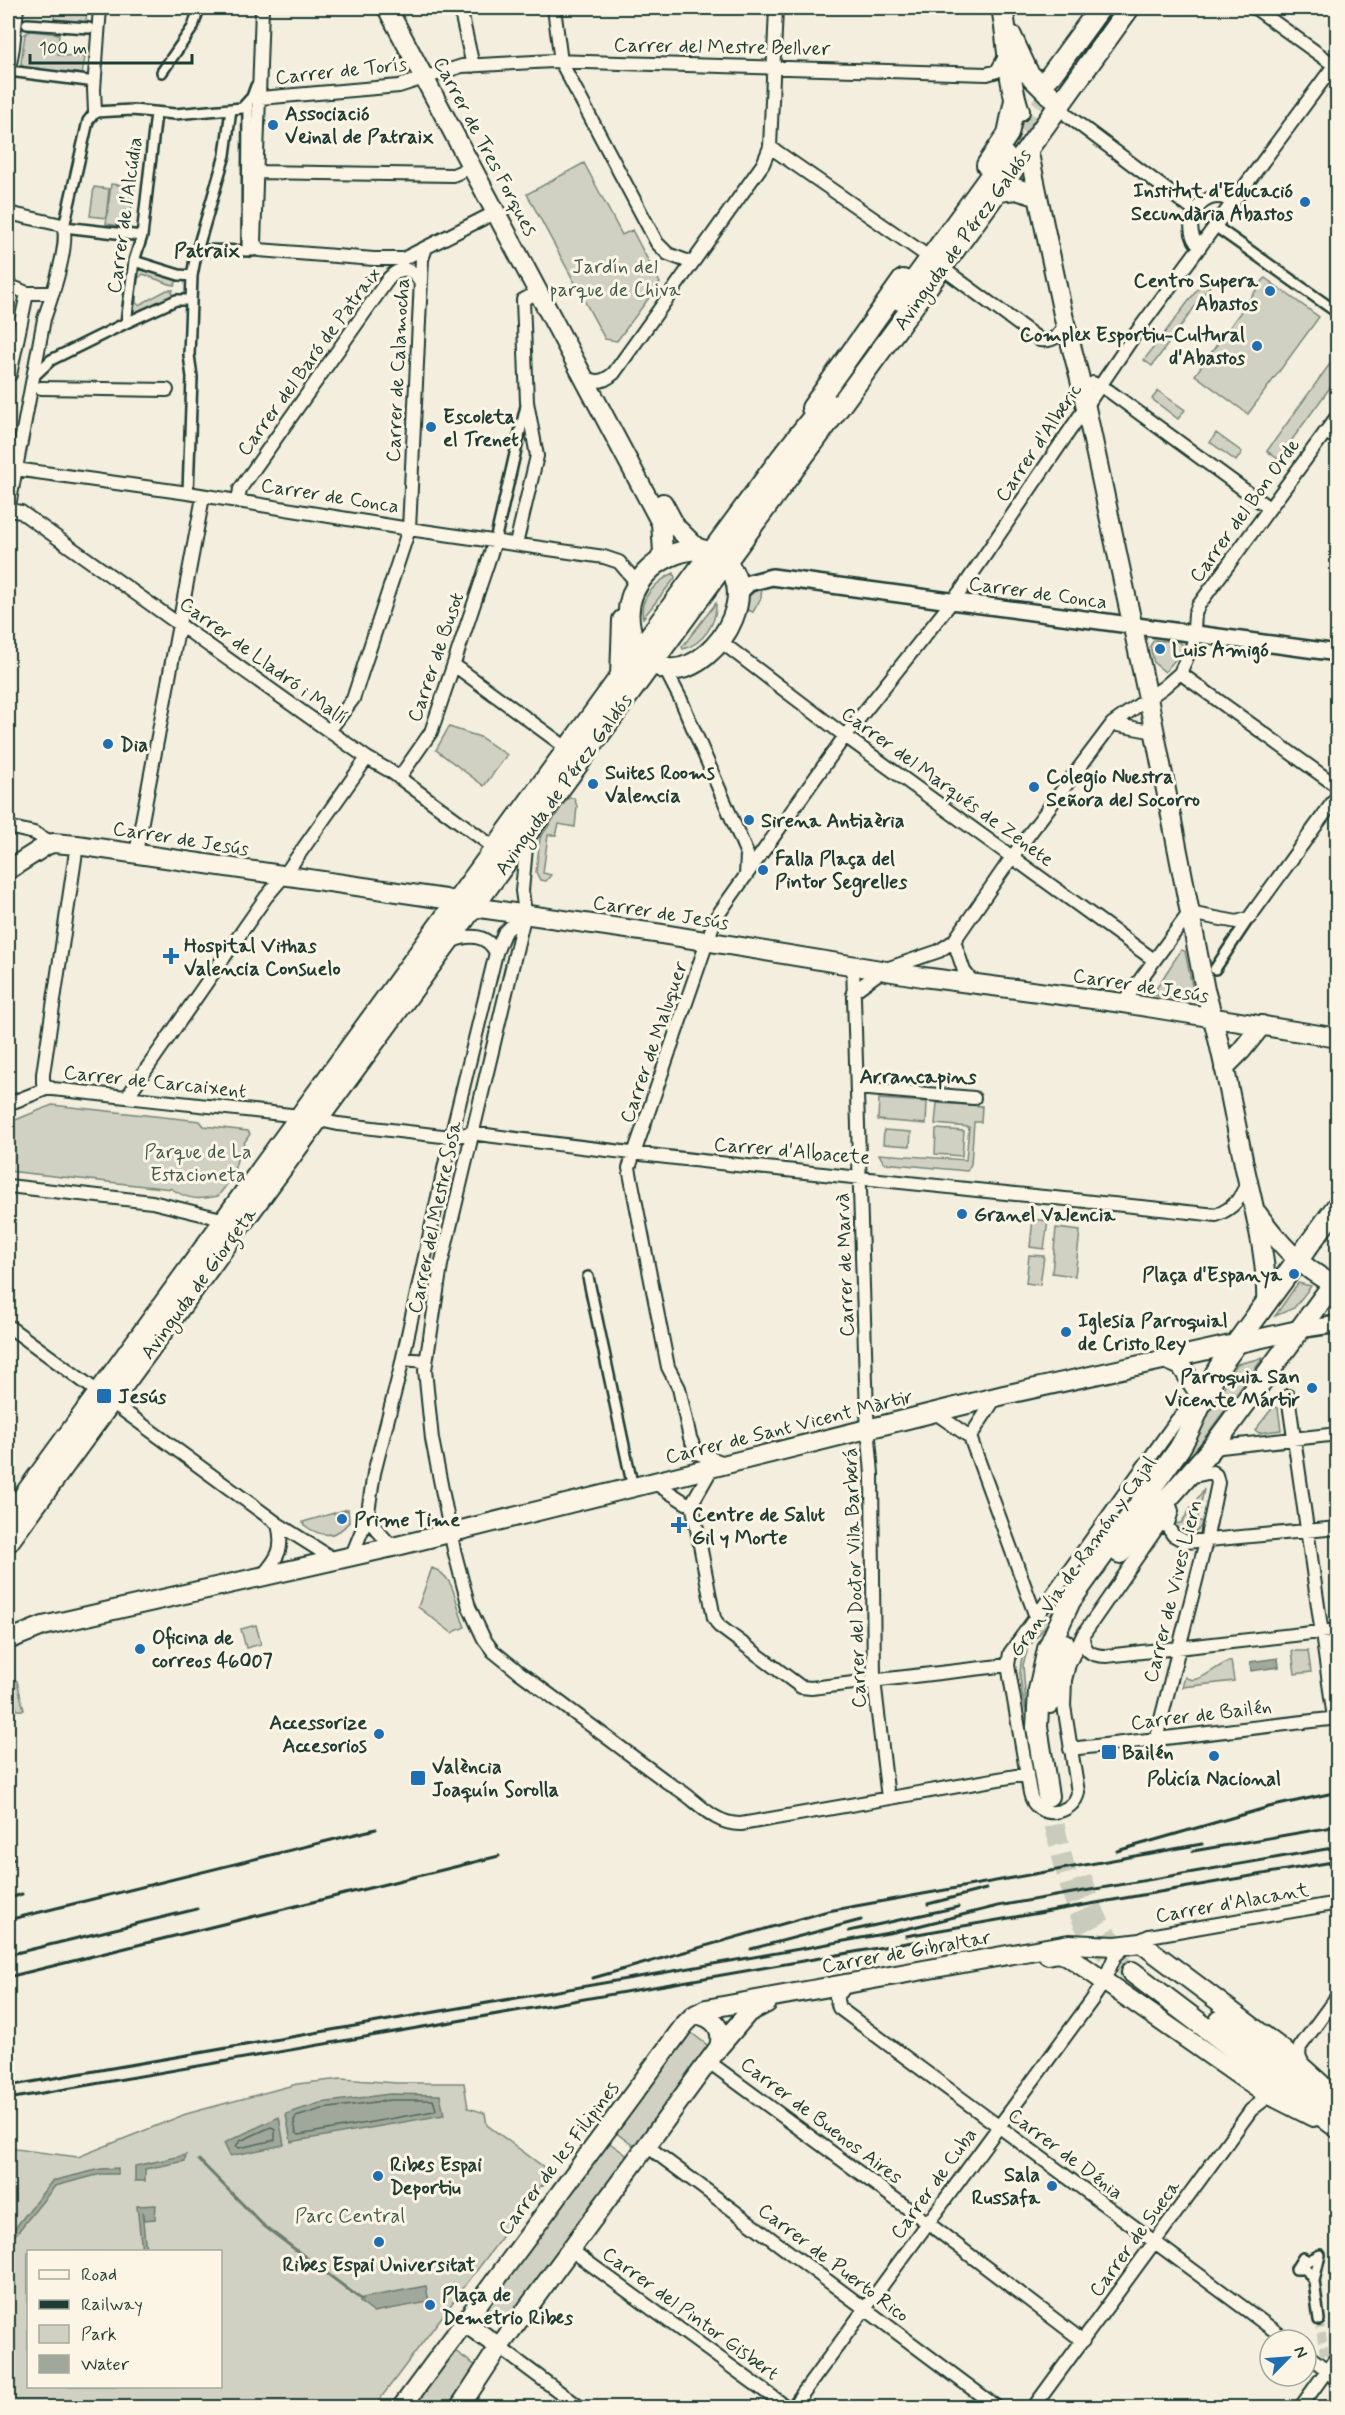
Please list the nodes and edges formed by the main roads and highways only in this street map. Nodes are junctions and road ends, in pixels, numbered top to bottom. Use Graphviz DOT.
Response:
graph roads {
  1 [pos="387,8"];
  2 [pos="400,8"];
  3 [pos="1100,8"];
  4 [pos="1113,8"];
  5 [pos="1118,8"];
  6 [pos="1129,8"];
  7 [pos="1004,15"];
  8 [pos="430,76"];
  9 [pos="1039,83"];
  10 [pos="1015,100"];
  11 [pos="1059,105"];
  12 [pos="1028,148"];
  13 [pos="1006,158"];
  14 [pos="477,164"];
  15 [pos="998,191"];
  16 [pos="1036,195"];
  17 [pos="786,463"];
  18 [pos="712,554"];
  19 [pos="658,563"];
  20 [pos="633,590"];
  21 [pos="652,660"];
  22 [pos="621,677"];
  23 [pos="8,870"];
  24 [pos="465,905"];
  25 [pos="1214,1018"];
  26 [pos="1262,1025"];
  27 [pos="1338,1038"];
  28 [pos="1224,1068"];
  29 [pos="309,1118"];
  30 [pos="1338,1204"];
  31 [pos="1254,1210"];
  32 [pos="1297,1261"];
  33 [pos="1336,1282"];
  34 [pos="1266,1304"];
  35 [pos="1298,1330"];
  36 [pos="1238,1342"];
  37 [pos="1165,1359"];
  38 [pos="105,1397"];
  39 [pos="1202,1398"];
  40 [pos="8,1518"];
  41 [pos="8,1542"];
  42 [pos="8,1640"];
  43 [pos="692,2017"];
  44 [pos="714,2055"];
  45 [pos="1338,2099"];
  46 [pos="1338,2105"];
  47 [pos="1338,2130"];
  48 [pos="464,2322"];
  49 [pos="499,2347"];
  50 [pos="401,2408"];
  51 [pos="459,2408"];
  1 -- 8 [label="main road, Carrer de Tres Forques"];
  2 -- 8 [label="main road, Carrer de Tres Forques"];
  3 -- 9 [label="main road"];
  4 -- 5 [label="main road"];
  6 -- 11 [label="main road, Avinguda de Pérez Galdós"];
  7 -- 9 [label="main road"];
  7 -- 10 [label="main road"];
  8 -- 14 [label="main road, Carrer de Tres Forques"];
  9 -- 11 [label="main road"];
  10 -- 12 [label="main road"];
  10 -- 17 [label="main road, Avinguda de Pérez Galdós"];
  11 -- 12 [label="main road, Avinguda de Pérez Galdós"];
  12 -- 15 [label="main road, Avinguda de Pérez Galdós"];
  12 -- 16 [label="main road"];
  13 -- 17 [label="main road, Avinguda de Pérez Galdós"];
  14 -- 18 [label="main road, Carrer de Tres Forques"];
  14 -- 19 [label="main road, Carrer de Tres Forques"];
  15 -- 16 [label="main road"];
  15 -- 17 [label="main road, Avinguda de Pérez Galdós"];
  16 -- 25 [label="main road"];
  17 -- 18 [label="main road, Avinguda de Pérez Galdós"];
  18 -- 19 [label="main road"];
  18 -- 21 [label="main road, Avinguda de Pérez Galdós"];
  18 -- 21 [label="main road"];
  19 -- 20 [label="main road"];
  20 -- 21 [label="main road"];
  20 -- 22 [label="main road, Avinguda de Pérez Galdós"];
  21 -- 22 [label="main road, Avinguda de Pérez Galdós"];
  21 -- 24 [label="main road, Avinguda de Pérez Galdós"];
  22 -- 24 [label="main road, Avinguda de Pérez Galdós"];
  23 -- 24 [label="main road, Carrer de Jesús"];
  24 -- 25 [label="main road, Carrer de Jesús"];
  24 -- 29 [label="main road, Avinguda de Giorgeta"];
  24 -- 29 [label="main road, Avinguda de Giorgeta"];
  25 -- 26 [label="main road, Carrer de Jesús"];
  25 -- 28 [label="main road"];
  26 -- 27 [label="main road, Carrer de Jesús"];
  26 -- 28 [label="main road"];
  28 -- 31 [label="main road"];
  29 -- 38 [label="main road, Avinguda de Giorgeta"];
  29 -- 38 [label="main road, Avinguda de Giorgeta"];
  30 -- 32 [label="main road"];
  31 -- 32 [label="main road"];
  31 -- 34 [label="main road"];
  32 -- 33 [label="main road"];
  32 -- 34 [label="main road"];
  33 -- 35 [label="main road"];
  34 -- 36 [label="main road"];
  35 -- 36 [label="main road"];
  35 -- 39 [label="main road, Gran Via de Ramón y Cajal"];
  36 -- 37 [label="main road, Carrer de Sant Vicent Màrtir"];
  36 -- 39 [label="main road, Gran Via de Ramón y Cajal"];
  37 -- 39 [label="main road"];
  37 -- 42 [label="main road, Carrer de Sant Vicent Màrtir"];
  38 -- 40 [label="main road, Avinguda de Giorgeta"];
  38 -- 41 [label="main road, Avinguda de Giorgeta"];
  43 -- 44 [label="main road"];
  43 -- 45 [label="main road, Carrer de Gibraltar"];
  43 -- 48 [label="main road, Carrer de les Filipines"];
  44 -- 47 [label="main road, Carrer de Gibraltar"];
  44 -- 49 [label="main road"];
  46 -- 47 [label="main road"];
  48 -- 49 [label="main road"];
  48 -- 50 [label="main road, Carrer de les Filipines"];
  49 -- 51 [label="main road"];
}
